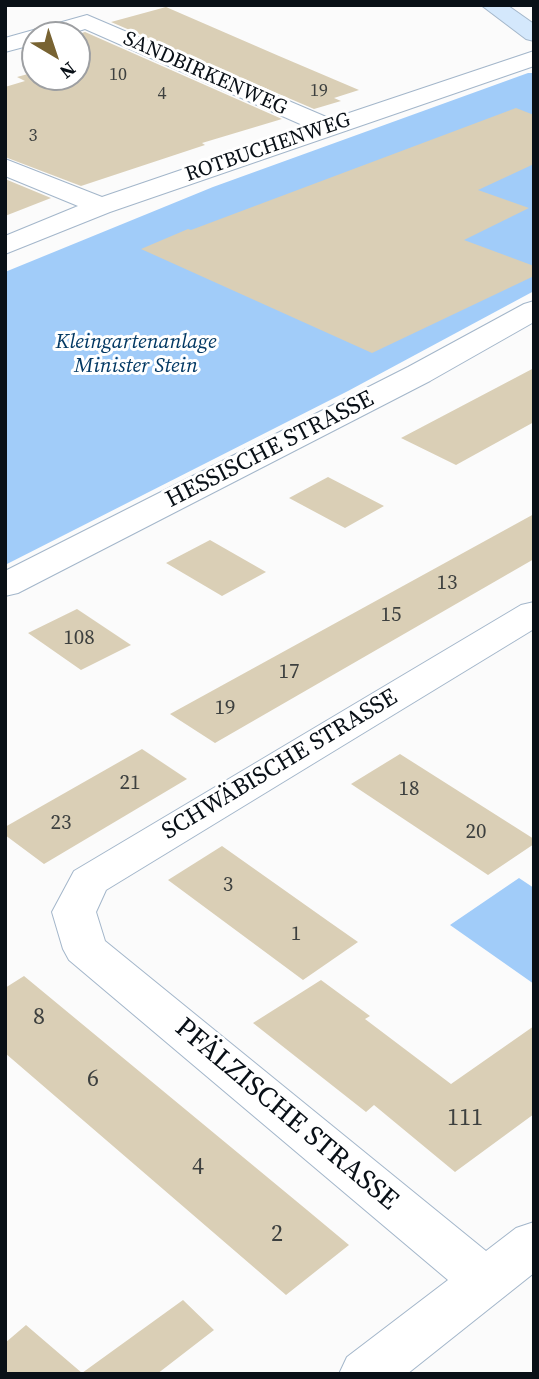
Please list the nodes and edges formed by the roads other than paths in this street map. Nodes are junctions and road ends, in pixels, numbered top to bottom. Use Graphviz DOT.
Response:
graph roads {
  1 [pos="492,5"];
  2 [pos="91,24"];
  3 [pos="534,34"];
  4 [pos="534,58"];
  5 [pos="328,128"];
  6 [pos="5,167"];
  7 [pos="101,206"];
  8 [pos="5,246"];
  9 [pos="534,310"];
  10 [pos="5,585"];
  11 [pos="534,614"];
  12 [pos="85,949"];
  13 [pos="534,1243"];
  14 [pos="486,1281"];
  15 [pos="366,1374"];
  1 -- 3 [label="street"];
  2 -- 5 [label="street, SANDBIRKENWEG"];
  4 -- 5 [label="street, ROTBUCHENWEG"];
  5 -- 7 [label="street, ROTBUCHENWEG"];
  6 -- 7 [label="street"];
  7 -- 8 [label="street, ROTBUCHENWEG"];
  9 -- 10 [label="street, HESSISCHE STRASSE"];
  11 -- 12 [label="street, SCHWÄBISCHE STRASSE"];
  12 -- 14 [label="street, PFÄLZISCHE STRASSE"];
  13 -- 14 [label="street"];
  14 -- 15 [label="street"];
}
